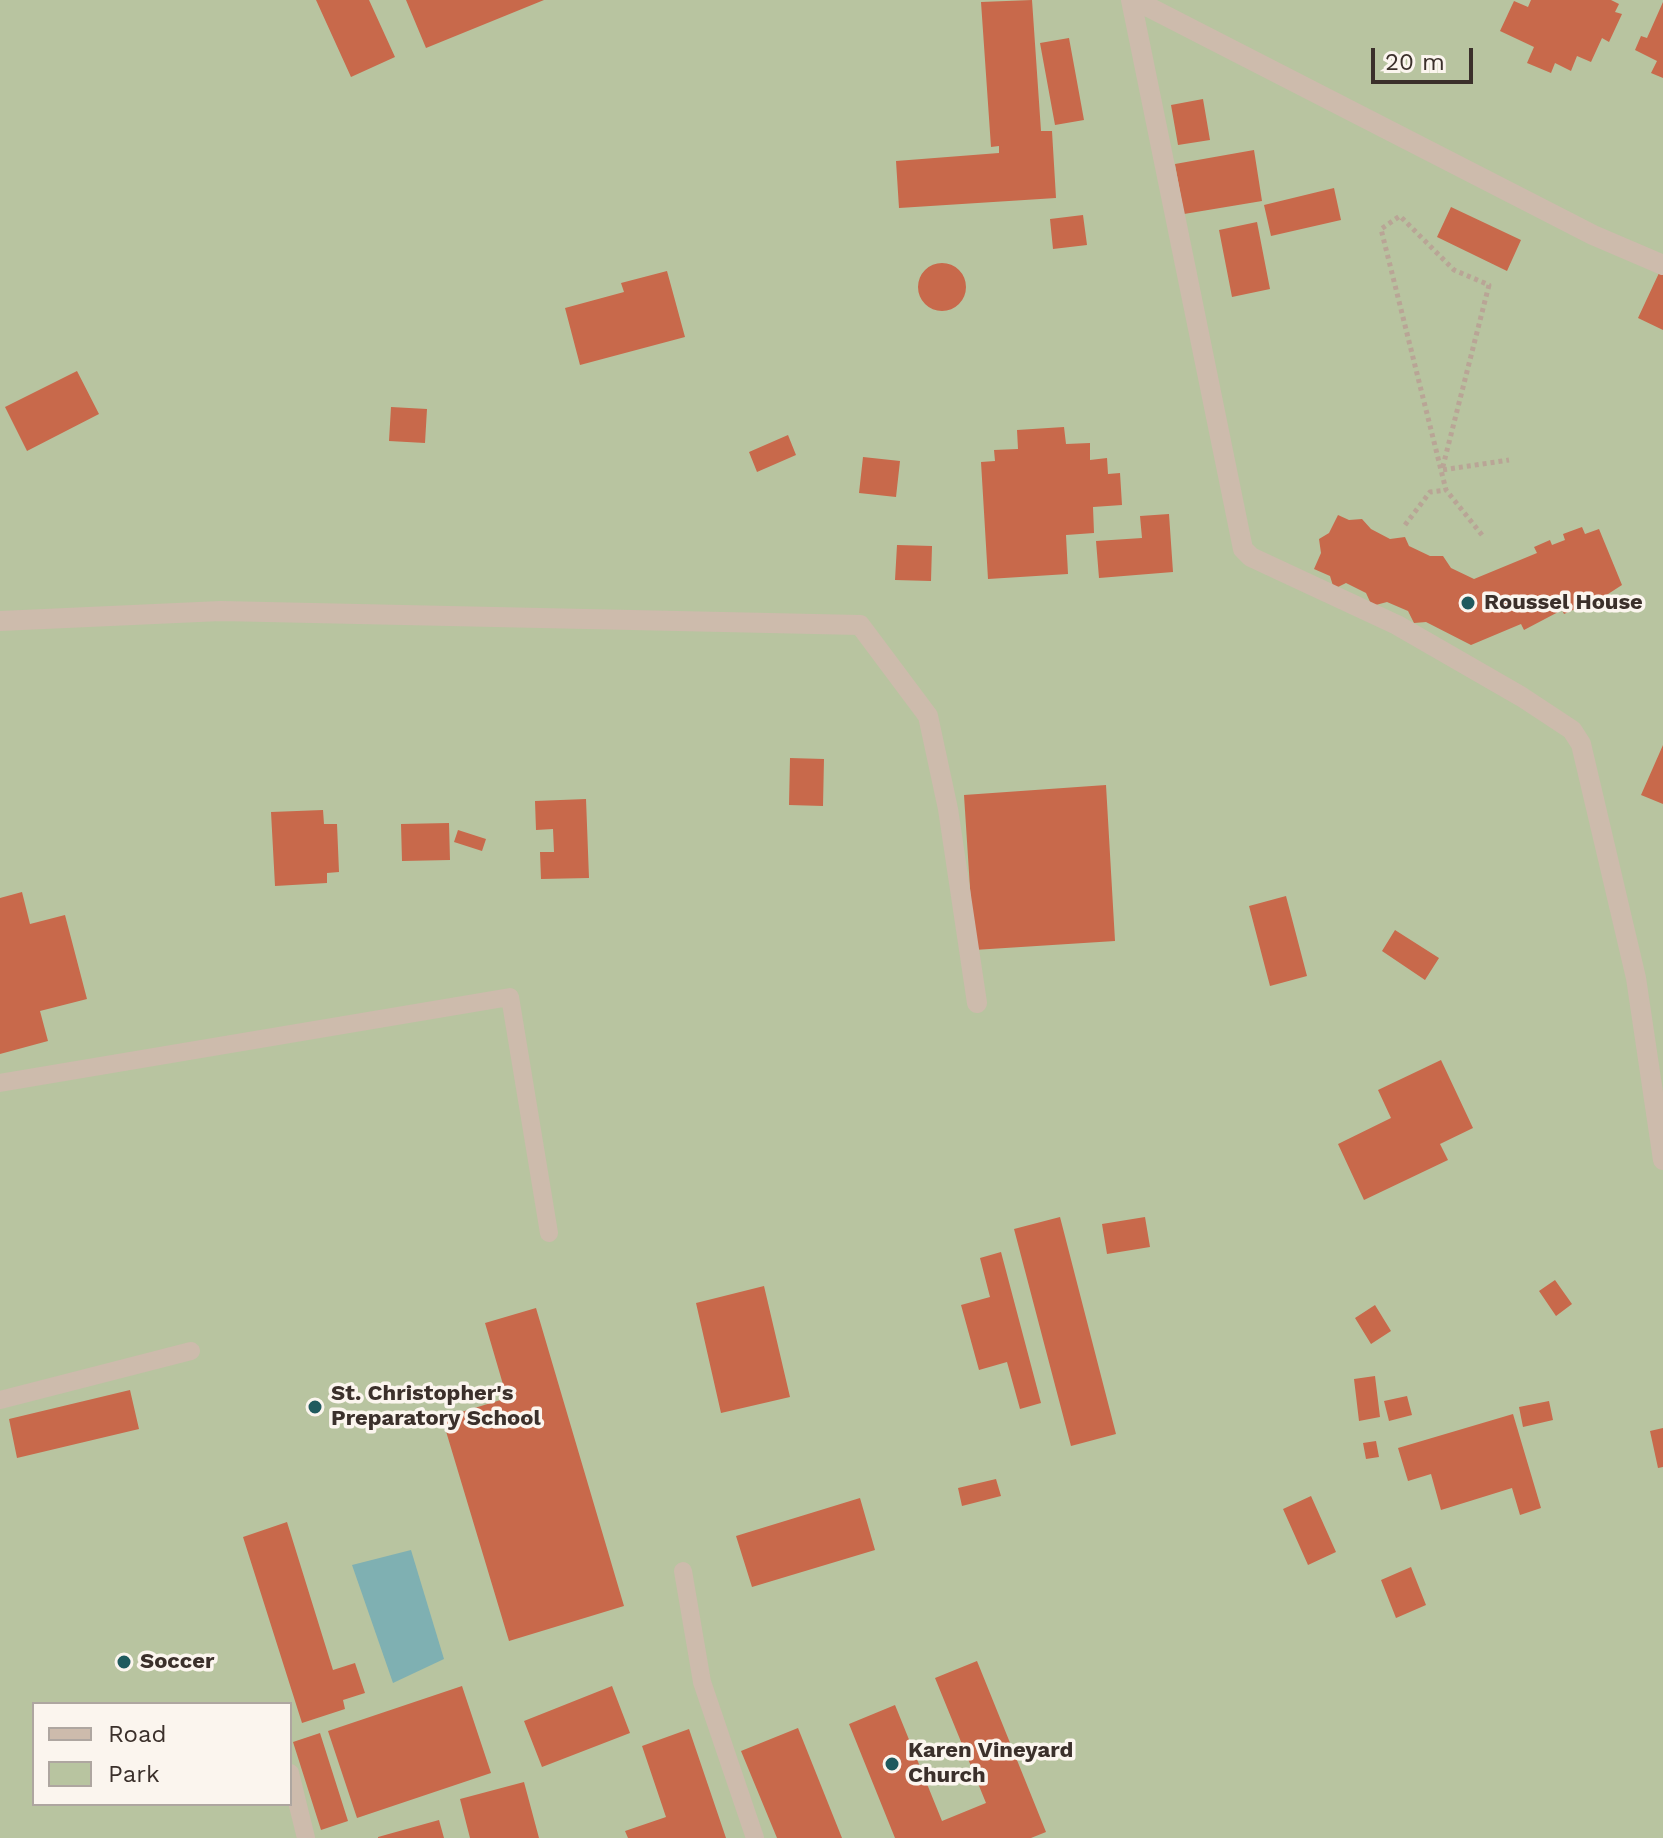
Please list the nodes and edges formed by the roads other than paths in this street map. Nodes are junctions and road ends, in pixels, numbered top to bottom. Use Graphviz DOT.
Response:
graph roads {
  1 [pos="1133,0"];
  2 [pos="1663,265"];
  3 [pos="0,621"];
  4 [pos="977,1003"];
  5 [pos="0,1083"];
  6 [pos="1663,1160"];
  7 [pos="549,1233"];
  8 [pos="191,1351"];
  9 [pos="0,1400"];
  10 [pos="683,1571"];
  11 [pos="292,1781"];
  12 [pos="306,1838"];
  13 [pos="755,1838"];
  1 -- 2 [label="street"];
  1 -- 6 [label="street"];
  3 -- 4 [label="street"];
  5 -- 7 [label="lane"];
  8 -- 9 [label="lane"];
  10 -- 13 [label="lane"];
  11 -- 12 [label="lane"];
}
